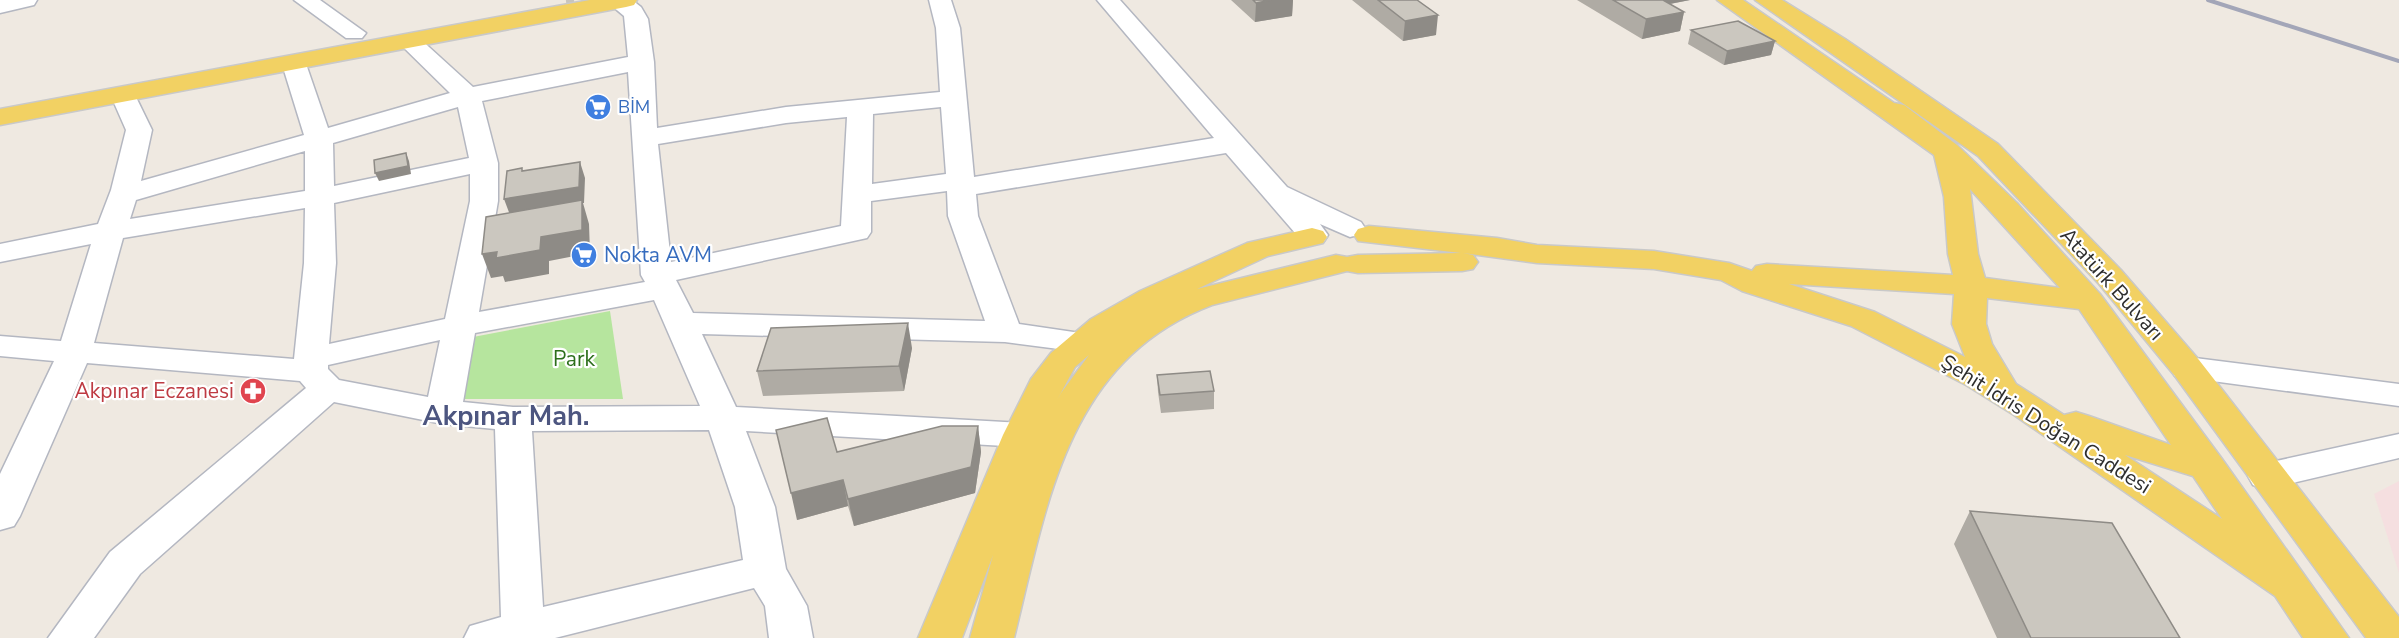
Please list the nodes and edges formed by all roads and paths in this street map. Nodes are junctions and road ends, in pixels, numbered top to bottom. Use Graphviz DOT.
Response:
graph roads {
  1 [pos="26,0"];
  2 [pos="305,0"];
  3 [pos="940,0"];
  4 [pos="1107,0"];
  5 [pos="1728,0"];
  6 [pos="1743,0"];
  7 [pos="1766,0"];
  8 [pos="1781,0"];
  9 [pos="620,1"];
  10 [pos="561,2"];
  11 [pos="0,6"];
  12 [pos="354,33"];
  13 [pos="410,42"];
  14 [pos="642,63"];
  15 [pos="294,64"];
  16 [pos="0,96"];
  17 [pos="124,96"];
  18 [pos="468,96"];
  19 [pos="953,98"];
  20 [pos="0,103"];
  21 [pos="860,108"];
  22 [pos="0,111"];
  23 [pos="0,117"];
  24 [pos="644,138"];
  25 [pos="319,139"];
  26 [pos="1235,143"];
  27 [pos="1988,150"];
  28 [pos="1947,152"];
  29 [pos="484,163"];
  30 [pos="961,184"];
  31 [pos="1275,190"];
  32 [pos="857,194"];
  33 [pos="123,195"];
  34 [pos="320,197"];
  35 [pos="110,231"];
  36 [pos="1360,231"];
  37 [pos="1313,236"];
  38 [pos="0,253"];
  39 [pos="1537,254"];
  40 [pos="1347,264"];
  41 [pos="1729,273"];
  42 [pos="661,281"];
  43 [pos="1971,286"];
  44 [pos="2089,301"];
  45 [pos="681,323"];
  46 [pos="462,325"];
  47 [pos="1005,332"];
  48 [pos="1082,342"];
  49 [pos="0,346"];
  50 [pos="75,352"];
  51 [pos="2187,368"];
  52 [pos="316,373"];
  53 [pos="2399,395"];
  54 [pos="2014,399"];
  55 [pos="443,412"];
  56 [pos="723,418"];
  57 [pos="513,419"];
  58 [pos="1021,435"];
  59 [pos="2399,446"];
  60 [pos="2209,468"];
  61 [pos="2268,477"];
  62 [pos="0,516"];
  63 [pos="765,570"];
  64 [pos="2291,586"];
  65 [pos="504,633"];
  66 [pos="70,638"];
  67 [pos="791,638"];
  68 [pos="940,638"];
  69 [pos="992,638"];
  70 [pos="2327,638"];
  71 [pos="2390,638"];
  1 -- 11 [label="street"];
  2 -- 12 [label="street"];
  3 -- 19 [label="street"];
  4 -- 26 [label="street"];
  5 -- 28 [label="main road"];
  6 -- 28 [label="main road, Atatürk Bulvarı"];
  7 -- 27 [label="main road, Atatürk Bulvarı"];
  8 -- 27 [label="main road"];
  9 -- 13 [label="main road"];
  9 -- 14 [label="street"];
  10 -- 12 [label="main road"];
  10 -- 20 [label="main road"];
  10 -- 22 [label="main road"];
  12 -- 16 [label="main road"];
  13 -- 15 [label="main road"];
  13 -- 18 [label="street"];
  14 -- 18 [label="street"];
  14 -- 24 [label="street"];
  15 -- 17 [label="main road"];
  15 -- 25 [label="street"];
  17 -- 23 [label="main road"];
  17 -- 33 [label="street"];
  18 -- 25 [label="street"];
  18 -- 29 [label="street"];
  19 -- 21 [label="street"];
  19 -- 30 [label="street"];
  21 -- 24 [label="street"];
  21 -- 32 [label="street"];
  24 -- 42 [label="street"];
  25 -- 33 [label="street"];
  25 -- 34 [label="street"];
  26 -- 30 [label="street"];
  26 -- 31 [label="street"];
  27 -- 51 [label="main road, Atatürk Bulvarı"];
  28 -- 43 [label="main road"];
  28 -- 44 [label="main road, Atatürk Bulvarı"];
  29 -- 34 [label="street"];
  29 -- 46 [label="street"];
  30 -- 32 [label="street"];
  30 -- 47 [label="street"];
  31 -- 36 [label="street"];
  31 -- 37 [label="street"];
  32 -- 42 [label="street"];
  33 -- 35 [label="street"];
  34 -- 35 [label="street"];
  34 -- 52 [label="street"];
  35 -- 38 [label="street"];
  35 -- 50 [label="street"];
  36 -- 37 [label="main road, Şehit İdris Doğan Caddesi"];
  36 -- 39 [label="main road, Şehit İdris Doğan Caddesi"];
  36 -- 40 [label="main road"];
  37 -- 40 [label="main road"];
  37 -- 48 [label="main road, Şehit İdris Doğan Caddesi"];
  39 -- 40 [label="main road, Şehit İdris Doğan Caddesi"];
  39 -- 41 [label="main road, Şehit İdris Doğan Caddesi"];
  40 -- 69 [label="main road, Şehit İdris Doğan Caddesi"];
  41 -- 43 [label="main road"];
  41 -- 54 [label="main road, Şehit İdris Doğan Caddesi"];
  42 -- 45 [label="street"];
  42 -- 46 [label="street"];
  43 -- 44 [label="main road"];
  43 -- 54 [label="main road"];
  44 -- 60 [label="main road, Atatürk Bulvarı"];
  45 -- 47 [label="street"];
  45 -- 56 [label="street"];
  46 -- 52 [label="street"];
  46 -- 55 [label="street"];
  47 -- 48 [label="street"];
  48 -- 58 [label="main road, Şehit İdris Doğan Caddesi"];
  49 -- 50 [label="street"];
  50 -- 52 [label="street"];
  50 -- 62 [label="street"];
  51 -- 53 [label="street"];
  51 -- 61 [label="main road, Atatürk Bulvarı"];
  52 -- 55 [label="street"];
  52 -- 66 [label="street"];
  54 -- 60 [label="main road"];
  54 -- 64 [label="main road, Şehit İdris Doğan Caddesi"];
  55 -- 57 [label="street"];
  56 -- 57 [label="street"];
  56 -- 58 [label="street"];
  56 -- 63 [label="street"];
  57 -- 65 [label="street"];
  58 -- 68 [label="main road, Şehit İdris Doğan Caddesi"];
  59 -- 61 [label="street"];
  60 -- 64 [label="main road, Atatürk Bulvarı"];
  61 -- 71 [label="main road, Atatürk Bulvarı"];
  63 -- 65 [label="street"];
  63 -- 67 [label="street"];
  64 -- 70 [label="main road, Atatürk Bulvarı"];
}
